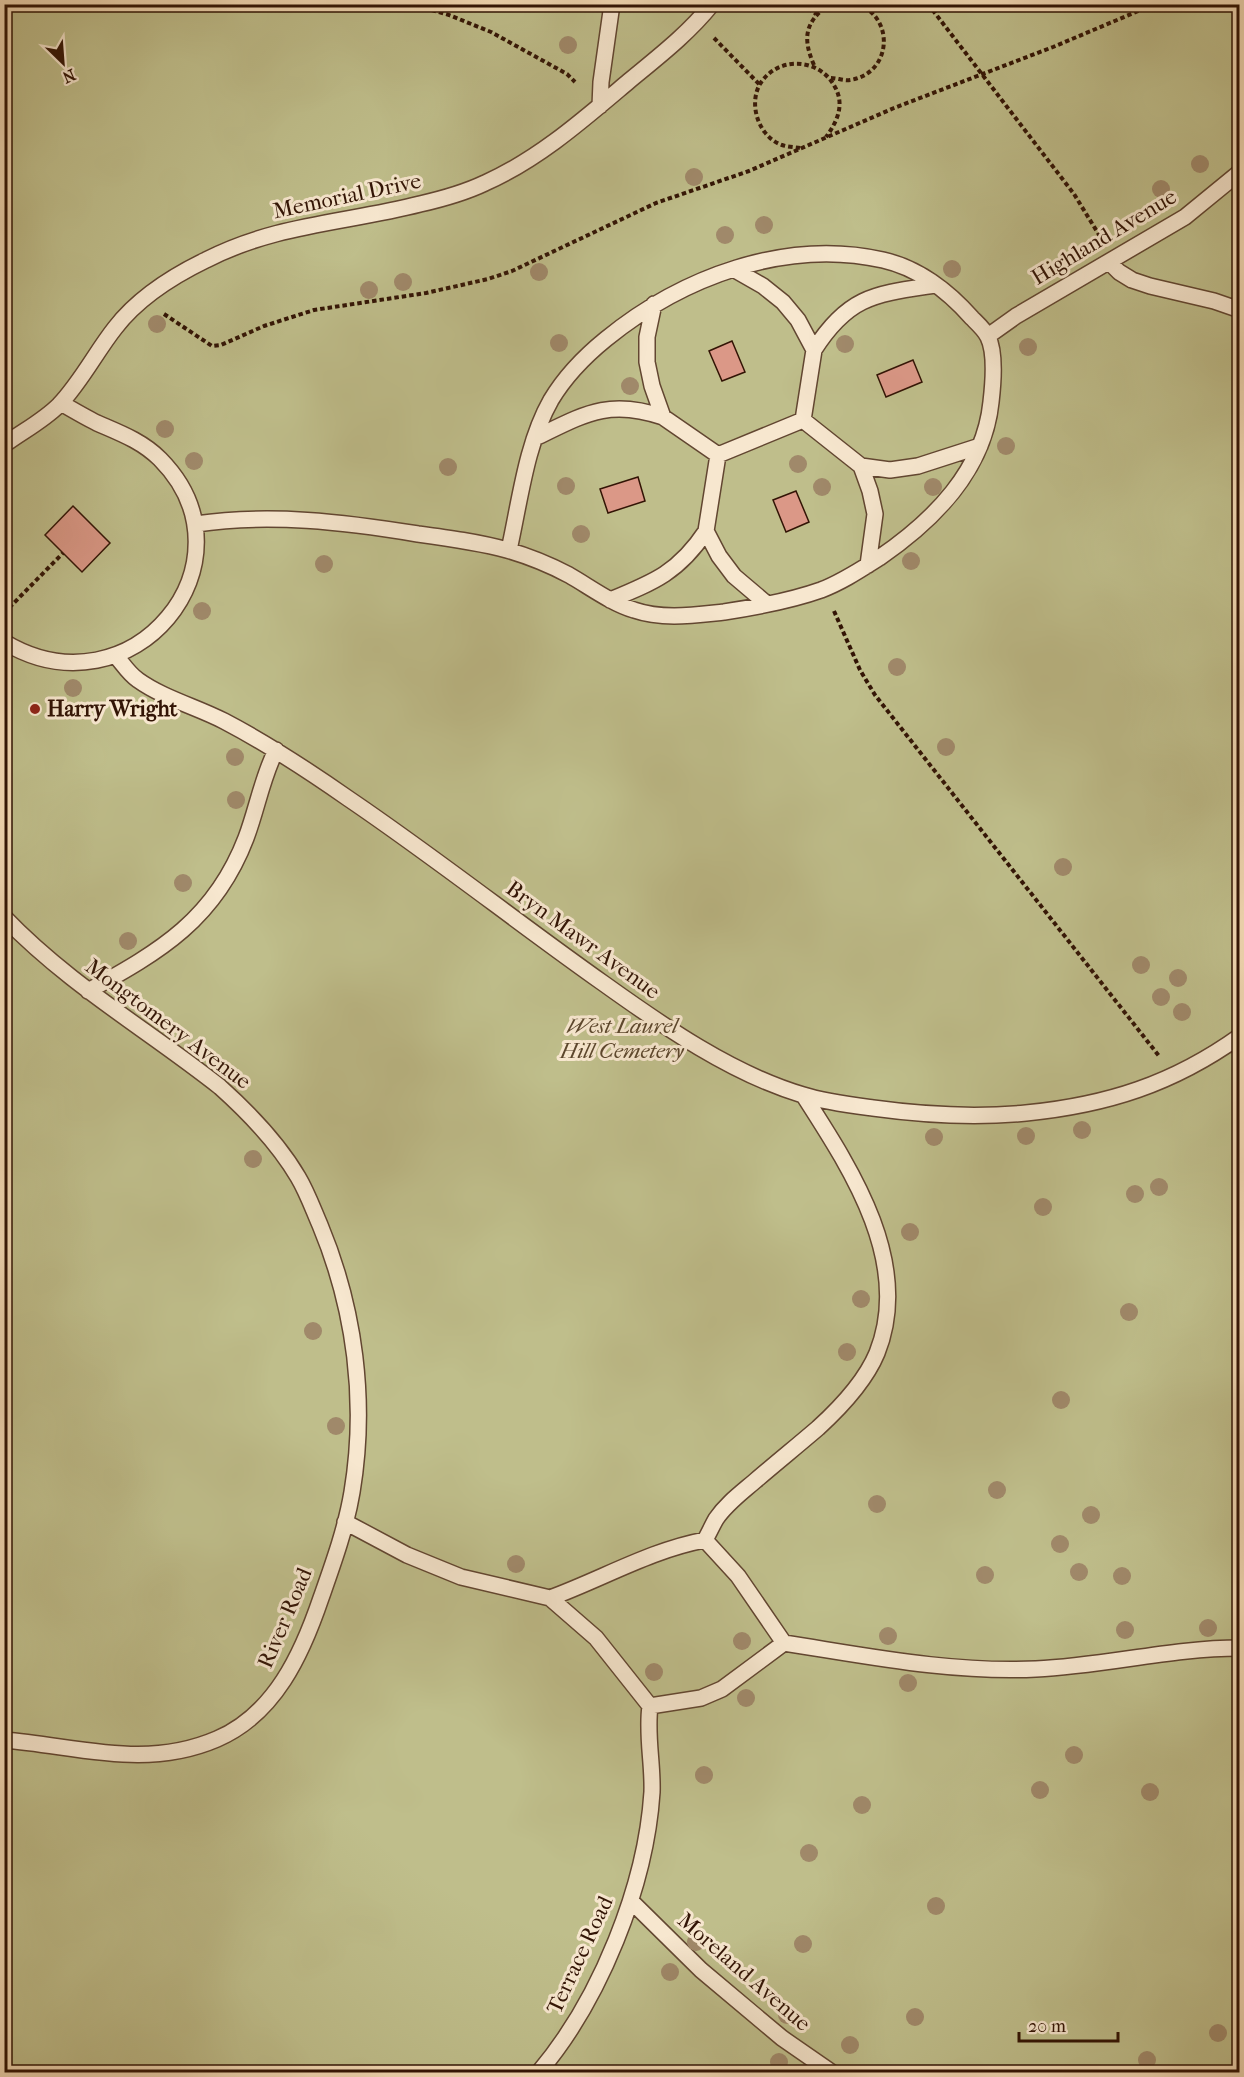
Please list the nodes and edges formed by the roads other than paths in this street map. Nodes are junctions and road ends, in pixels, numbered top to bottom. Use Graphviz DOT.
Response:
graph roads {
  1 [pos="612,4"];
  2 [pos="712,4"];
  3 [pos="600,106"];
  4 [pos="1239,172"];
  5 [pos="1112,261"];
  6 [pos="735,270"];
  7 [pos="936,285"];
  8 [pos="654,304"];
  9 [pos="1239,310"];
  10 [pos="988,336"];
  11 [pos="814,350"];
  12 [pos="61,403"];
  13 [pos="663,417"];
  14 [pos="803,420"];
  15 [pos="535,438"];
  16 [pos="4,445"];
  17 [pos="980,446"];
  18 [pos="718,455"];
  19 [pos="861,466"];
  20 [pos="196,524"];
  21 [pos="706,531"];
  22 [pos="509,550"];
  23 [pos="868,565"];
  24 [pos="610,600"];
  25 [pos="767,604"];
  26 [pos="4,642"];
  27 [pos="116,656"];
  28 [pos="276,750"];
  29 [pos="4,917"];
  30 [pos="88,991"];
  31 [pos="1239,1036"];
  32 [pos="804,1096"];
  33 [pos="345,1522"];
  34 [pos="705,1540"];
  35 [pos="550,1598"];
  36 [pos="784,1643"];
  37 [pos="1239,1648"];
  38 [pos="650,1706"];
  39 [pos="4,1740"];
  40 [pos="631,1901"];
  41 [pos="539,2073"];
  42 [pos="831,2073"];
  1 -- 3 [label="lane"];
  2 -- 3 [label="lane, Memorial Drive"];
  3 -- 12 [label="lane, Memorial Drive"];
  4 -- 5 [label="lane, Highland Avenue"];
  5 -- 9 [label="lane"];
  5 -- 10 [label="lane, Highland Avenue"];
  6 -- 7 [label="lane"];
  6 -- 8 [label="lane"];
  6 -- 11 [label="lane"];
  7 -- 10 [label="lane"];
  7 -- 11 [label="lane"];
  8 -- 13 [label="lane"];
  8 -- 15 [label="lane"];
  10 -- 17 [label="lane"];
  11 -- 14 [label="lane"];
  12 -- 16 [label="lane, Memorial Drive"];
  12 -- 20 [label="lane"];
  13 -- 15 [label="lane"];
  13 -- 18 [label="lane"];
  14 -- 18 [label="lane"];
  14 -- 19 [label="lane"];
  15 -- 22 [label="lane"];
  17 -- 19 [label="lane"];
  17 -- 23 [label="lane"];
  18 -- 21 [label="lane"];
  19 -- 23 [label="lane"];
  20 -- 22 [label="lane"];
  20 -- 27 [label="lane"];
  21 -- 24 [label="lane"];
  21 -- 25 [label="lane"];
  22 -- 24 [label="lane"];
  23 -- 25 [label="lane"];
  24 -- 25 [label="lane"];
  26 -- 27 [label="lane"];
  27 -- 28 [label="lane, Bryn Mawr Avenue"];
  28 -- 30 [label="lane"];
  28 -- 32 [label="lane, Bryn Mawr Avenue"];
  29 -- 30 [label="lane, Mongtomery Avenue"];
  30 -- 33 [label="lane, Mongtomery Avenue"];
  31 -- 32 [label="lane, Bryn Mawr Avenue"];
  32 -- 34 [label="lane"];
  33 -- 35 [label="lane"];
  33 -- 39 [label="lane, River Road"];
  34 -- 35 [label="lane"];
  34 -- 36 [label="lane"];
  35 -- 38 [label="lane"];
  36 -- 37 [label="lane"];
  36 -- 38 [label="lane"];
  38 -- 40 [label="lane, Terrace Road"];
  40 -- 41 [label="lane, Terrace Road"];
  40 -- 42 [label="lane, Moreland Avenue"];
}
